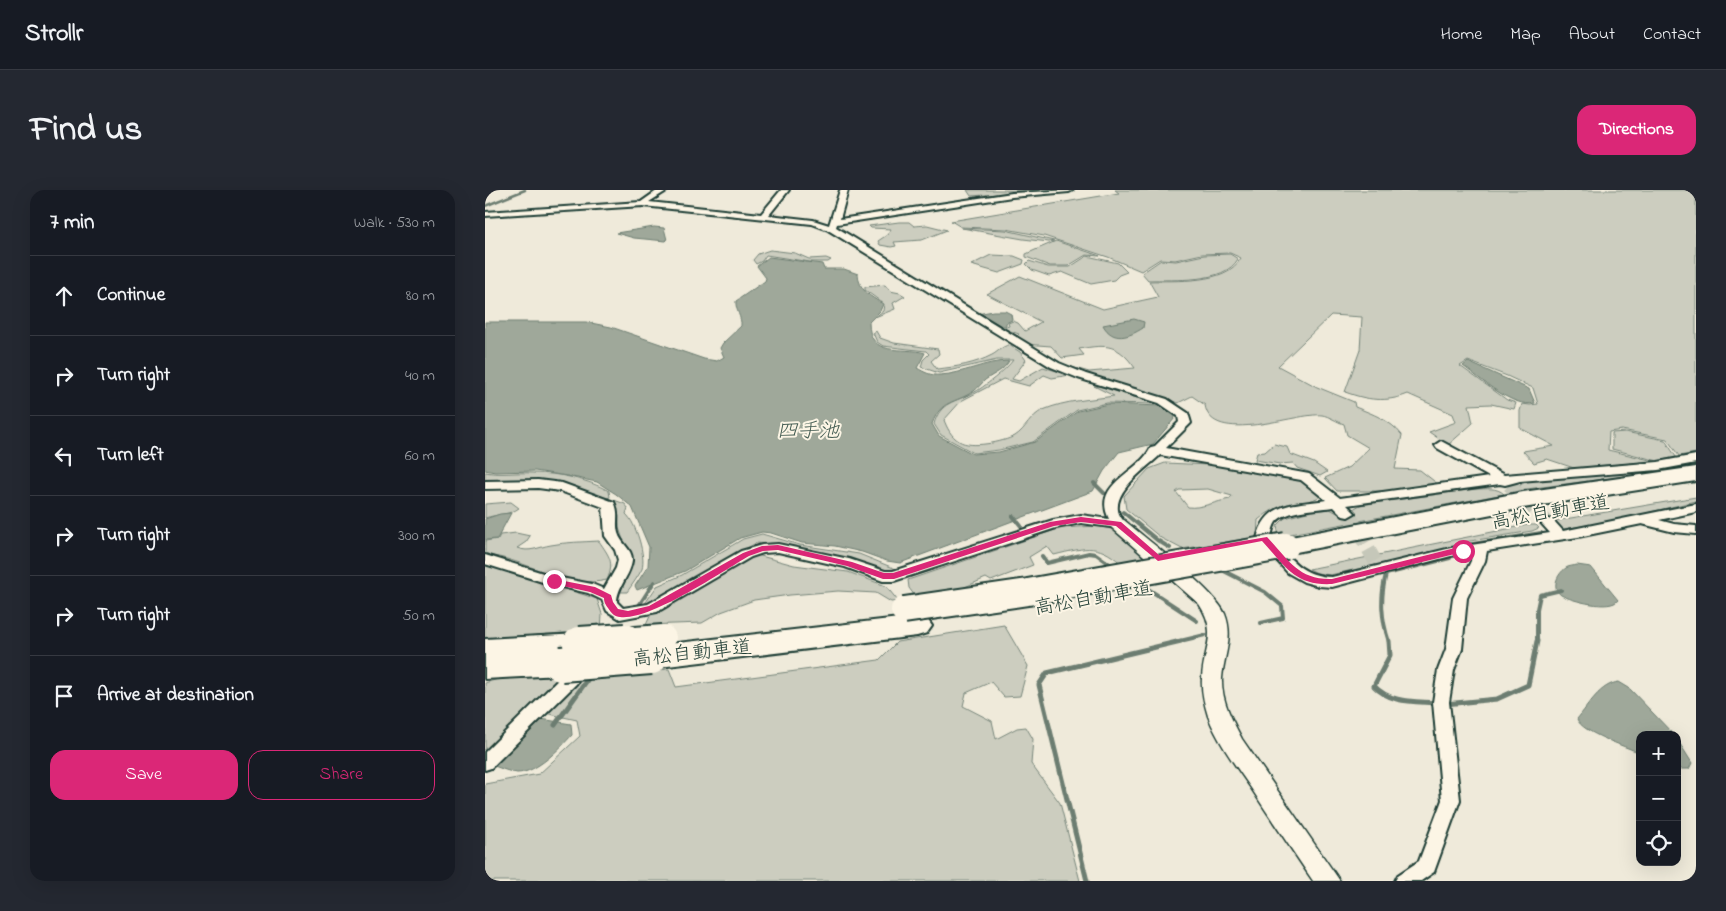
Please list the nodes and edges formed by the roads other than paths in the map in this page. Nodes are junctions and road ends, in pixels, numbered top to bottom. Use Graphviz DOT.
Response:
graph roads {
  1 [pos="663,190"];
  2 [pos="785,190"];
  3 [pos="844,190"];
  4 [pos="1069,190"];
  5 [pos="643,204"];
  6 [pos="485,214"];
  7 [pos="764,216"];
  8 [pos="833,225"];
  9 [pos="1441,445"];
  10 [pos="1155,450"];
  11 [pos="1696,459"];
  12 [pos="1696,474"];
  13 [pos="1506,482"];
  14 [pos="485,485"];
  15 [pos="1696,488"];
  16 [pos="1337,503"];
  17 [pos="1696,508"];
  18 [pos="1348,513"];
  19 [pos="1641,519"];
  20 [pos="1548,523"];
  21 [pos="1118,524"];
  22 [pos="1696,530"];
  23 [pos="1559,535"];
  24 [pos="1282,548"];
  25 [pos="1480,548"];
  26 [pos="1158,558"];
  27 [pos="485,559"];
  28 [pos="608,597"];
  29 [pos="621,614"];
  30 [pos="485,649"];
  31 [pos="571,654"];
  32 [pos="485,668"];
  33 [pos="485,763"];
  34 [pos="1327,881"];
  35 [pos="1405,881"];
  1 -- 5 [label="street"];
  2 -- 7 [label="street"];
  3 -- 8 [label="street"];
  4 -- 8 [label="street"];
  5 -- 6 [label="street"];
  5 -- 7 [label="street"];
  7 -- 8 [label="street"];
  8 -- 10 [label="street"];
  9 -- 13 [label="street"];
  10 -- 16 [label="street"];
  10 -- 21 [label="street"];
  11 -- 13 [label="street"];
  12 -- 24 [label="highway, 高松自動車道"];
  13 -- 16 [label="street"];
  14 -- 28 [label="street"];
  15 -- 24 [label="highway, 高松自動車道"];
  16 -- 18 [label="street"];
  16 -- 24 [label="street"];
  17 -- 19 [label="street"];
  19 -- 22 [label="street"];
  19 -- 23 [label="street"];
  20 -- 23 [label="street"];
  21 -- 26 [label="street"];
  21 -- 29 [label="street"];
  23 -- 25 [label="street"];
  24 -- 25 [label="street"];
  24 -- 26 [label="street"];
  24 -- 31 [label="highway, 高松自動車道, bridge"];
  25 -- 35 [label="street"];
  26 -- 34 [label="street"];
  27 -- 28 [label="street"];
  28 -- 29 [label="street"];
  29 -- 33 [label="street"];
  30 -- 31 [label="highway, 高松自動車道"];
  31 -- 32 [label="highway, 高松自動車道"];
}
